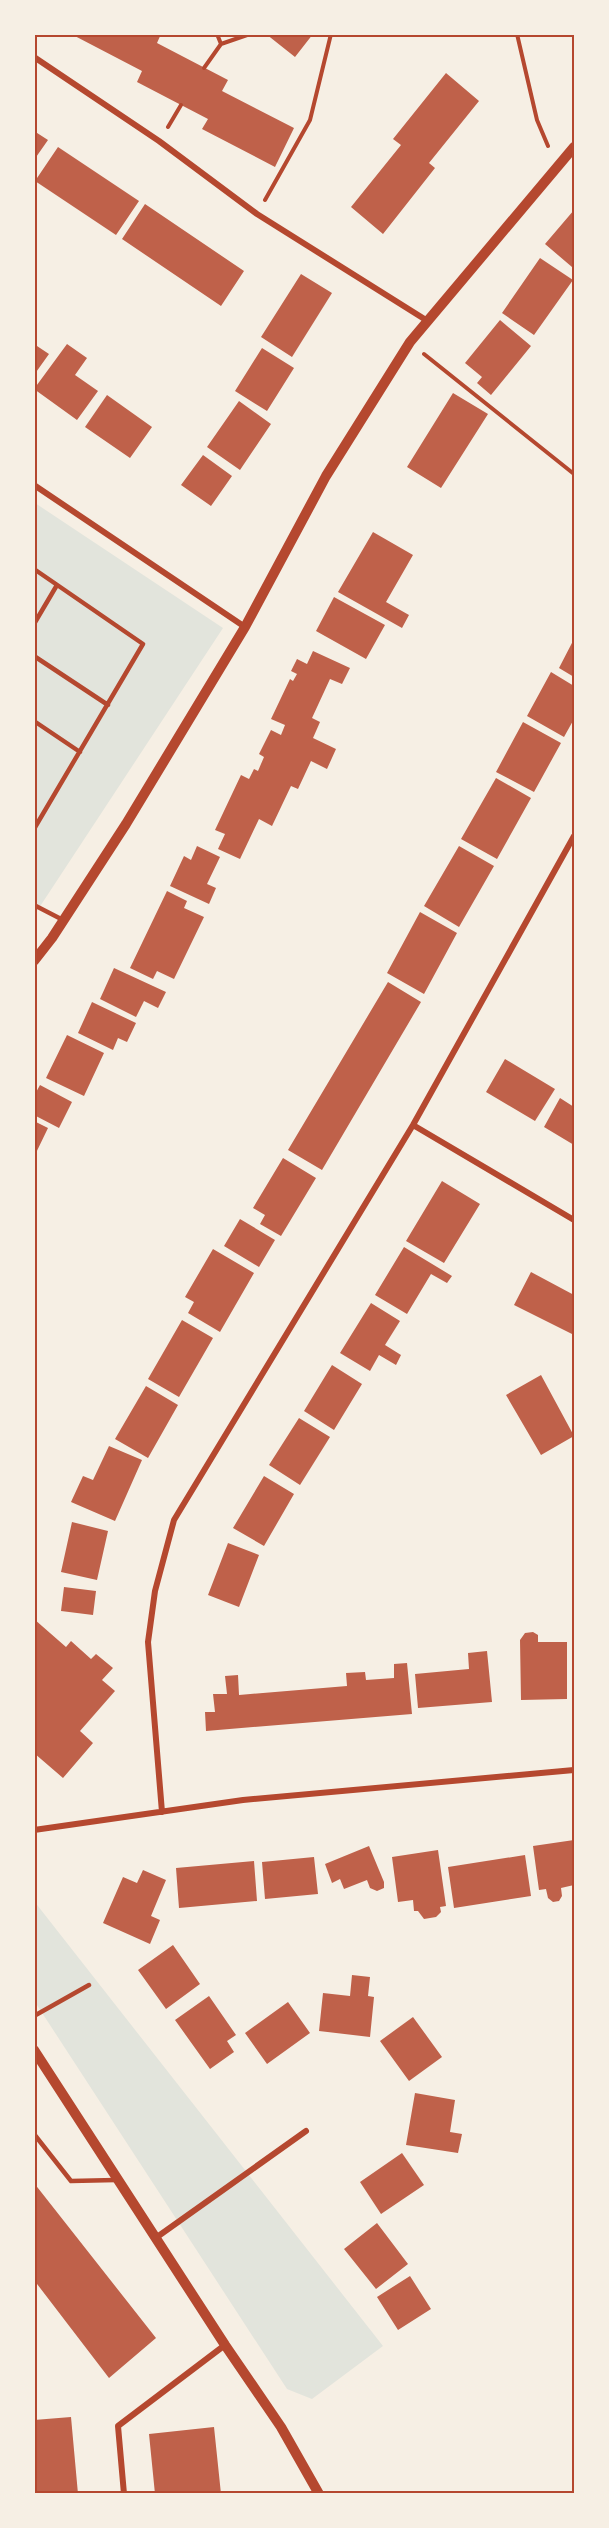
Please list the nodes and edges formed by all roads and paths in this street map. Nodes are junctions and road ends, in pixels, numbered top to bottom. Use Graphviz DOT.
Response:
graph roads {
  1 [pos="217,34"];
  2 [pos="250,34"];
  3 [pos="331,34"];
  4 [pos="517,34"];
  5 [pos="221,44"];
  6 [pos="34,57"];
  7 [pos="204,68"];
  8 [pos="181,105"];
  9 [pos="159,141"];
  10 [pos="574,147"];
  11 [pos="565,157"];
  12 [pos="257,214"];
  13 [pos="426,320"];
  14 [pos="410,342"];
  15 [pos="574,474"];
  16 [pos="34,485"];
  17 [pos="34,569"];
  18 [pos="57,585"];
  19 [pos="34,624"];
  20 [pos="245,627"];
  21 [pos="34,656"];
  22 [pos="108,705"];
  23 [pos="34,721"];
  24 [pos="80,752"];
  25 [pos="34,829"];
  26 [pos="574,836"];
  27 [pos="572,849"];
  28 [pos="34,905"];
  29 [pos="63,920"];
  30 [pos="34,961"];
  31 [pos="413,1125"];
  32 [pos="574,1220"];
  33 [pos="574,1770"];
  34 [pos="162,1812"];
  35 [pos="34,1830"];
  36 [pos="88,1984"];
  37 [pos="34,2016"];
  38 [pos="34,2050"];
  39 [pos="306,2131"];
  40 [pos="34,2134"];
  41 [pos="119,2180"];
  42 [pos="157,2236"];
  43 [pos="225,2345"];
  44 [pos="124,2493"];
  45 [pos="319,2493"];
  1 -- 5 [label="path"];
  2 -- 5 [label="path"];
  3 -- 12 [label="path"];
  4 -- 11 [label="path"];
  5 -- 7 [label="path"];
  6 -- 9 [label="street"];
  8 -- 9 [label="path"];
  9 -- 12 [label="street"];
  10 -- 11 [label="street"];
  11 -- 13 [label="street"];
  12 -- 13 [label="street"];
  13 -- 14 [label="street"];
  14 -- 15 [label="path"];
  14 -- 20 [label="street"];
  16 -- 20 [label="street"];
  17 -- 18 [label="lane"];
  18 -- 19 [label="lane"];
  18 -- 22 [label="lane"];
  20 -- 29 [label="street"];
  21 -- 22 [label="lane"];
  22 -- 24 [label="lane"];
  23 -- 24 [label="lane"];
  24 -- 25 [label="lane"];
  26 -- 27 [label="street"];
  27 -- 31 [label="street"];
  28 -- 29 [label="lane"];
  29 -- 30 [label="street"];
  31 -- 32 [label="street"];
  31 -- 34 [label="street"];
  33 -- 34 [label="street"];
  34 -- 35 [label="street"];
  36 -- 37 [label="lane"];
  38 -- 41 [label="street"];
  39 -- 42 [label="street"];
  40 -- 41 [label="lane"];
  41 -- 42 [label="street"];
  42 -- 43 [label="street"];
  43 -- 44 [label="street"];
  43 -- 45 [label="street"];
}
